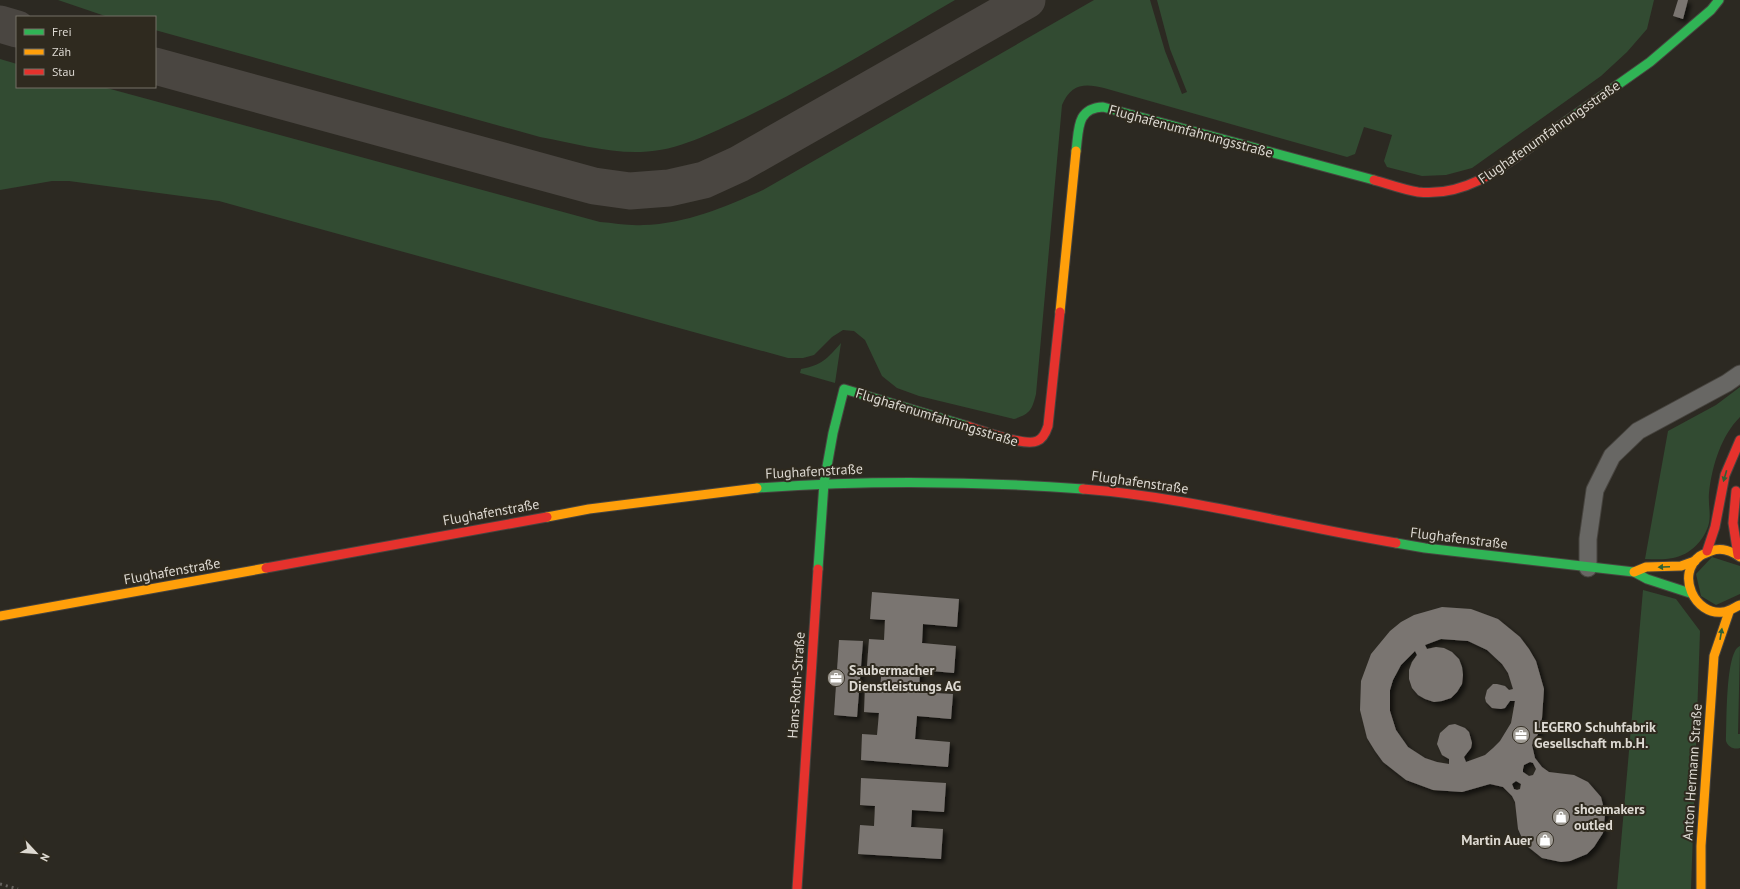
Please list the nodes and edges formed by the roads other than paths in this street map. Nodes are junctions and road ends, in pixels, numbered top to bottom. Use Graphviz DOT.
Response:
graph roads {
  1 [pos="1719,0"];
  2 [pos="1740,374"];
  3 [pos="1740,440"];
  4 [pos="1738,481"];
  5 [pos="824,483"];
  6 [pos="1708,552"];
  7 [pos="1739,556"];
  8 [pos="1695,561"];
  9 [pos="1588,568"];
  10 [pos="1634,572"];
  11 [pos="1690,593"];
  12 [pos="1740,605"];
  13 [pos="1729,612"];
  14 [pos="0,616"];
  15 [pos="1709,639"];
  16 [pos="1714,656"];
  17 [pos="797,889"];
  18 [pos="1701,889"];
  1 -- 5 [label="main road, Flughafenumfahrungsstraße"];
  2 -- 9 [label="street"];
  3 -- 6 [label="main road, one-way"];
  4 -- 7 [label="main road"];
  5 -- 9 [label="main road, Flughafenstraße"];
  5 -- 14 [label="main road, Flughafenstraße"];
  5 -- 17 [label="main road, Hans-Roth-Straße"];
  6 -- 7 [label="main road"];
  6 -- 8 [label="main road, Flughafenstraße"];
  8 -- 10 [label="main road, Flughafenstraße, one-way"];
  8 -- 11 [label="main road"];
  9 -- 10 [label="main road, Flughafenstraße"];
  10 -- 11 [label="main road, Flughafenstraße"];
  11 -- 13 [label="main road, Flughafenstraße"];
  12 -- 13 [label="main road"];
  16 -- 13 [label="main road, Anton Hermann Straße, one-way"];
  15 -- 16 [label="main road, Anton Hermann Straße"];
  16 -- 18 [label="main road, Anton Hermann Straße"];
}
